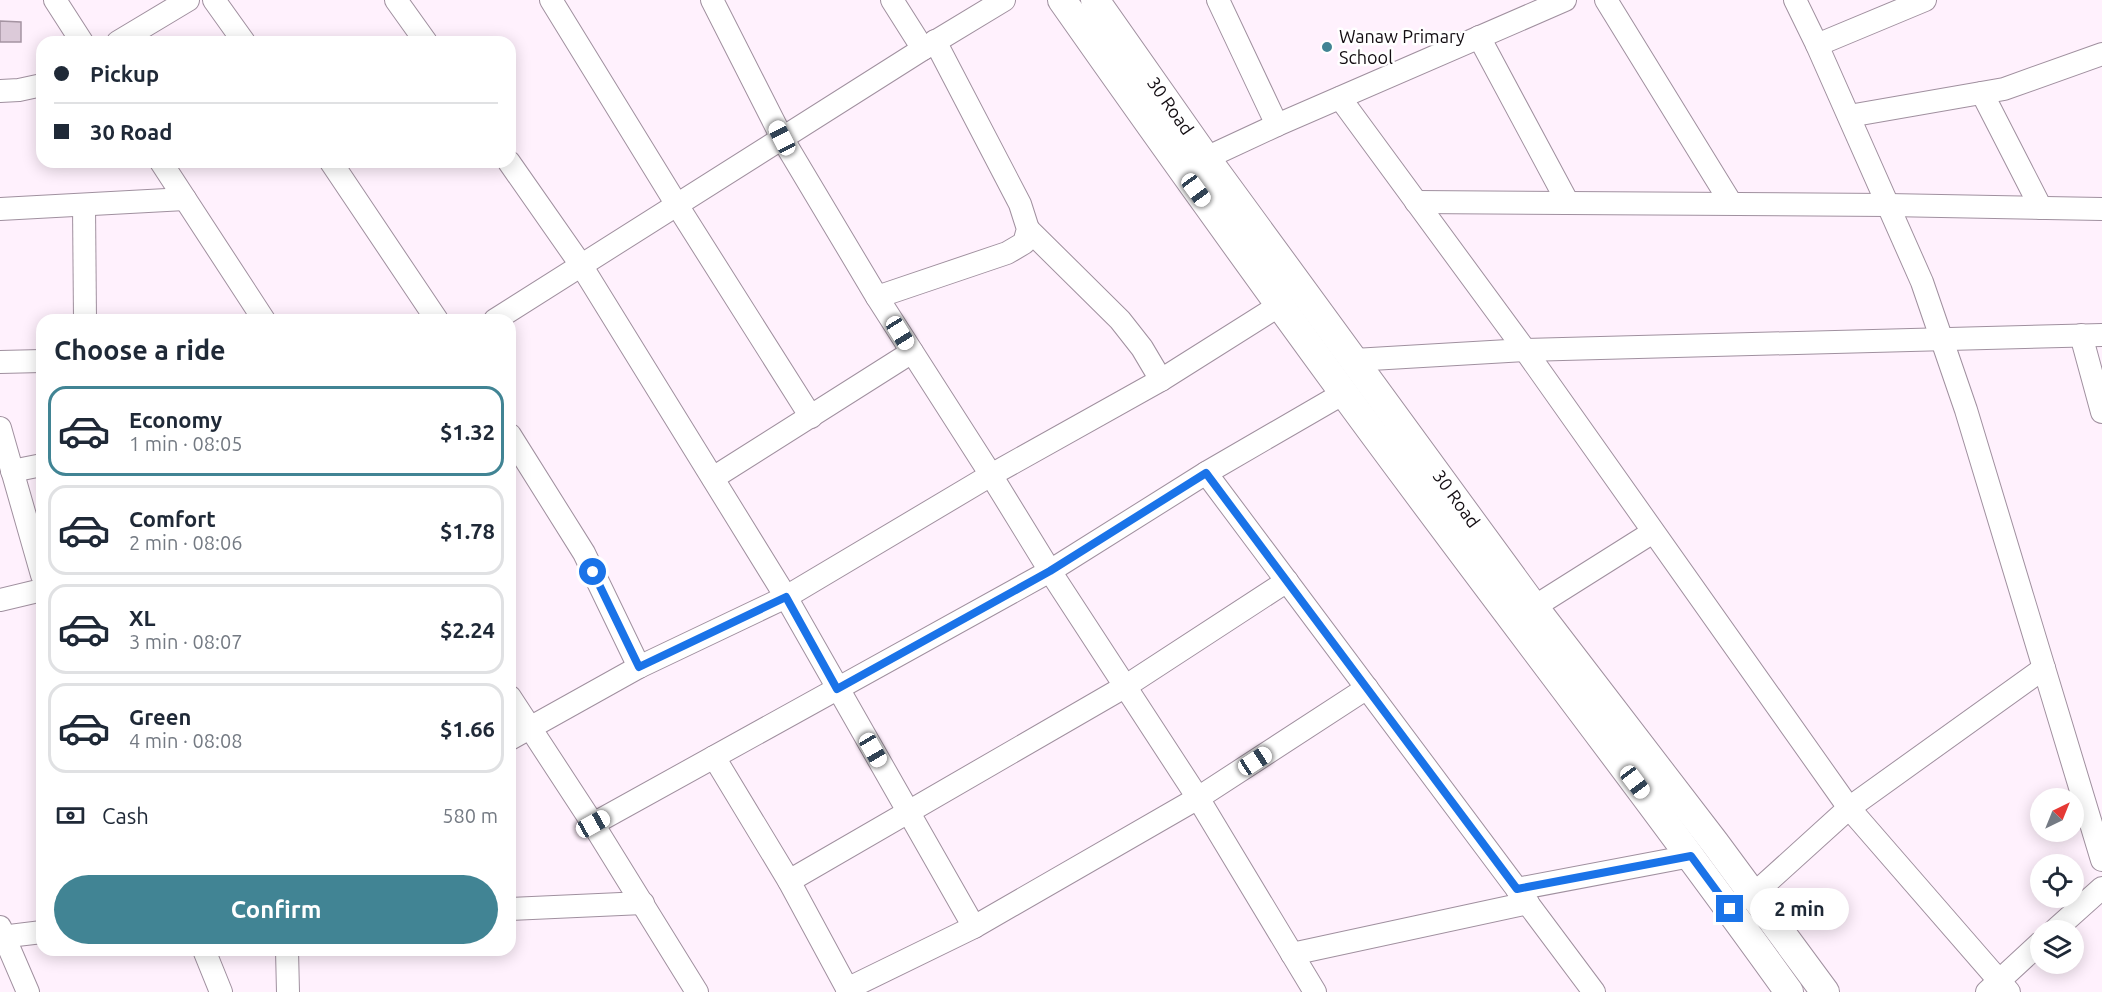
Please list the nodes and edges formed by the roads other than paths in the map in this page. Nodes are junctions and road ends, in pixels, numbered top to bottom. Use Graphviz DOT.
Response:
graph roads {
  1 [pos="55,0"];
  2 [pos="188,0"];
  3 [pos="214,0"];
  4 [pos="396,0"];
  5 [pos="550,0"];
  6 [pos="712,0"];
  7 [pos="892,0"];
  8 [pos="1004,0"];
  9 [pos="1062,0"];
  10 [pos="1095,0"];
  11 [pos="1218,0"];
  12 [pos="1565,0"];
  13 [pos="1606,0"];
  14 [pos="1795,0"];
  15 [pos="1924,0"];
  16 [pos="78,36"];
  17 [pos="128,36"];
  18 [pos="240,36"];
  19 [pos="422,36"];
  20 [pos="1479,37"];
  21 [pos="929,45"];
  22 [pos="1817,45"];
  23 [pos="2102,54"];
  24 [pos="36,86"];
  25 [pos="0,91"];
  26 [pos="1982,93"];
  27 [pos="1340,98"];
  28 [pos="1849,116"];
  29 [pos="1277,125"];
  30 [pos="782,138"];
  31 [pos="1206,158"];
  32 [pos="165,168"];
  33 [pos="335,168"];
  34 [pos="513,168"];
  35 [pos="185,199"];
  36 [pos="1416,202"];
  37 [pos="1568,203"];
  38 [pos="1731,203"];
  39 [pos="84,205"];
  40 [pos="676,205"];
  41 [pos="1888,205"];
  42 [pos="2040,208"];
  43 [pos="0,209"];
  44 [pos="2102,209"];
  45 [pos="1029,229"];
  46 [pos="581,265"];
  47 [pos="877,297"];
  48 [pos="1280,305"];
  49 [pos="85,314"];
  50 [pos="260,314"];
  51 [pos="433,314"];
  52 [pos="504,314"];
  53 [pos="2091,335"];
  54 [pos="1942,338"];
  55 [pos="1525,350"];
  56 [pos="912,352"];
  57 [pos="1354,360"];
  58 [pos="36,361"];
  59 [pos="0,362"];
  60 [pos="1161,380"];
  61 [pos="1344,393"];
  62 [pos="2102,412"];
  63 [pos="811,417"];
  64 [pos="0,428"];
  65 [pos="516,445"];
  66 [pos="36,466"];
  67 [pos="12,471"];
  68 [pos="1206,473"];
  69 [pos="991,475"];
  70 [pos="713,478"];
  71 [pos="1653,532"];
  72 [pos="36,554"];
  73 [pos="1050,571"];
  74 [pos="1287,581"];
  75 [pos="36,591"];
  76 [pos="786,597"];
  77 [pos="0,600"];
  78 [pos="1534,607"];
  79 [pos="639,667"];
  80 [pos="2044,668"];
  81 [pos="1126,686"];
  82 [pos="1367,688"];
  83 [pos="837,689"];
  84 [pos="516,706"];
  85 [pos="530,728"];
  86 [pos="516,736"];
  87 [pos="714,757"];
  88 [pos="1198,798"];
  89 [pos="1849,808"];
  90 [pos="908,812"];
  91 [pos="593,824"];
  92 [pos="1691,856"];
  93 [pos="2102,860"];
  94 [pos="789,882"];
  95 [pos="2102,888"];
  96 [pos="1522,896"];
  97 [pos="1753,896"];
  98 [pos="643,903"];
  99 [pos="516,909"];
  100 [pos="2066,920"];
  101 [pos="974,927"];
  102 [pos="36,932"];
  103 [pos="1,933"];
  104 [pos="1292,954"];
  105 [pos="2030,954"];
  106 [pos="206,956"];
  107 [pos="287,956"];
  108 [pos="1998,988"];
  109 [pos="848,990"];
  110 [pos="28,992"];
  111 [pos="221,992"];
  112 [pos="288,992"];
  113 [pos="697,992"];
  114 [pos="1315,992"];
  115 [pos="1594,992"];
  116 [pos="1789,992"];
  117 [pos="1825,992"];
  1 -- 16 [label="street"];
  2 -- 17 [label="street"];
  3 -- 18 [label="street"];
  4 -- 19 [label="street"];
  5 -- 40 [label="street"];
  6 -- 30 [label="street"];
  7 -- 21 [label="street"];
  8 -- 21 [label="street"];
  9 -- 48 [label="main road, 30 Road"];
  10 -- 31 [label="main road, 30 Road"];
  11 -- 29 [label="street"];
  12 -- 20 [label="street"];
  13 -- 38 [label="street"];
  14 -- 22 [label="street"];
  15 -- 22 [label="street"];
  20 -- 27 [label="street"];
  20 -- 37 [label="street"];
  21 -- 30 [label="street"];
  21 -- 45 [label="street"];
  22 -- 28 [label="street"];
  23 -- 26 [label="street"];
  24 -- 25 [label="street"];
  26 -- 28 [label="street"];
  26 -- 42 [label="street"];
  27 -- 29 [label="street"];
  27 -- 36 [label="street"];
  28 -- 41 [label="street"];
  29 -- 31 [label="street"];
  30 -- 40 [label="street"];
  30 -- 47 [label="street"];
  31 -- 57 [label="main road, 30 Road"];
  32 -- 35 [label="street"];
  33 -- 51 [label="street"];
  34 -- 46 [label="street"];
  35 -- 39 [label="street"];
  35 -- 50 [label="street"];
  36 -- 37 [label="street"];
  36 -- 55 [label="street"];
  37 -- 38 [label="street"];
  38 -- 41 [label="street"];
  39 -- 43 [label="street"];
  39 -- 49 [label="street"];
  40 -- 46 [label="street"];
  40 -- 63 [label="street"];
  41 -- 42 [label="street"];
  41 -- 54 [label="street"];
  42 -- 44 [label="street"];
  45 -- 47 [label="street"];
  45 -- 60 [label="street"];
  46 -- 52 [label="street"];
  46 -- 70 [label="street"];
  47 -- 56 [label="street"];
  48 -- 60 [label="street"];
  48 -- 61 [label="main road, 30 Road"];
  53 -- 54 [label="street"];
  53 -- 62 [label="street"];
  54 -- 55 [label="street"];
  54 -- 80 [label="street"];
  55 -- 57 [label="street"];
  55 -- 71 [label="street"];
  56 -- 63 [label="street"];
  56 -- 69 [label="street"];
  57 -- 78 [label="main road, 30 Road"];
  58 -- 59 [label="street"];
  60 -- 69 [label="street"];
  61 -- 68 [label="street"];
  61 -- 92 [label="main road, 30 Road"];
  63 -- 70 [label="street"];
  64 -- 67 [label="street"];
  65 -- 79 [label="street"];
  66 -- 67 [label="street"];
  67 -- 72 [label="street"];
  68 -- 73 [label="street"];
  68 -- 74 [label="street"];
  69 -- 73 [label="street"];
  69 -- 76 [label="street"];
  70 -- 76 [label="street"];
  71 -- 78 [label="street"];
  71 -- 89 [label="street"];
  73 -- 81 [label="street"];
  73 -- 83 [label="street"];
  74 -- 81 [label="street"];
  74 -- 82 [label="street"];
  75 -- 77 [label="street"];
  76 -- 79 [label="street"];
  76 -- 83 [label="street"];
  78 -- 97 [label="main road, 30 Road"];
  79 -- 85 [label="street"];
  80 -- 89 [label="street"];
  80 -- 93 [label="street"];
  81 -- 88 [label="street"];
  81 -- 90 [label="street"];
  82 -- 88 [label="street"];
  82 -- 96 [label="street"];
  83 -- 87 [label="street"];
  83 -- 90 [label="street"];
  84 -- 85 [label="street"];
  85 -- 86 [label="street"];
  85 -- 91 [label="street"];
  87 -- 91 [label="street"];
  87 -- 94 [label="street"];
  88 -- 101 [label="street"];
  88 -- 104 [label="street"];
  89 -- 97 [label="street"];
  89 -- 108 [label="street"];
  90 -- 94 [label="street"];
  90 -- 101 [label="street"];
  91 -- 98 [label="street"];
  92 -- 96 [label="street"];
  92 -- 116 [label="main road, 30 Road"];
  94 -- 109 [label="street"];
  95 -- 100 [label="street"];
  96 -- 104 [label="street"];
  96 -- 115 [label="street"];
  97 -- 117 [label="main road, 30 Road"];
  98 -- 99 [label="street"];
  98 -- 113 [label="street"];
  101 -- 109 [label="street"];
  102 -- 103 [label="street"];
  103 -- 110 [label="street"];
  104 -- 114 [label="street"];
  105 -- 108 [label="street"];
  106 -- 111 [label="street"];
  107 -- 112 [label="street"];
}
